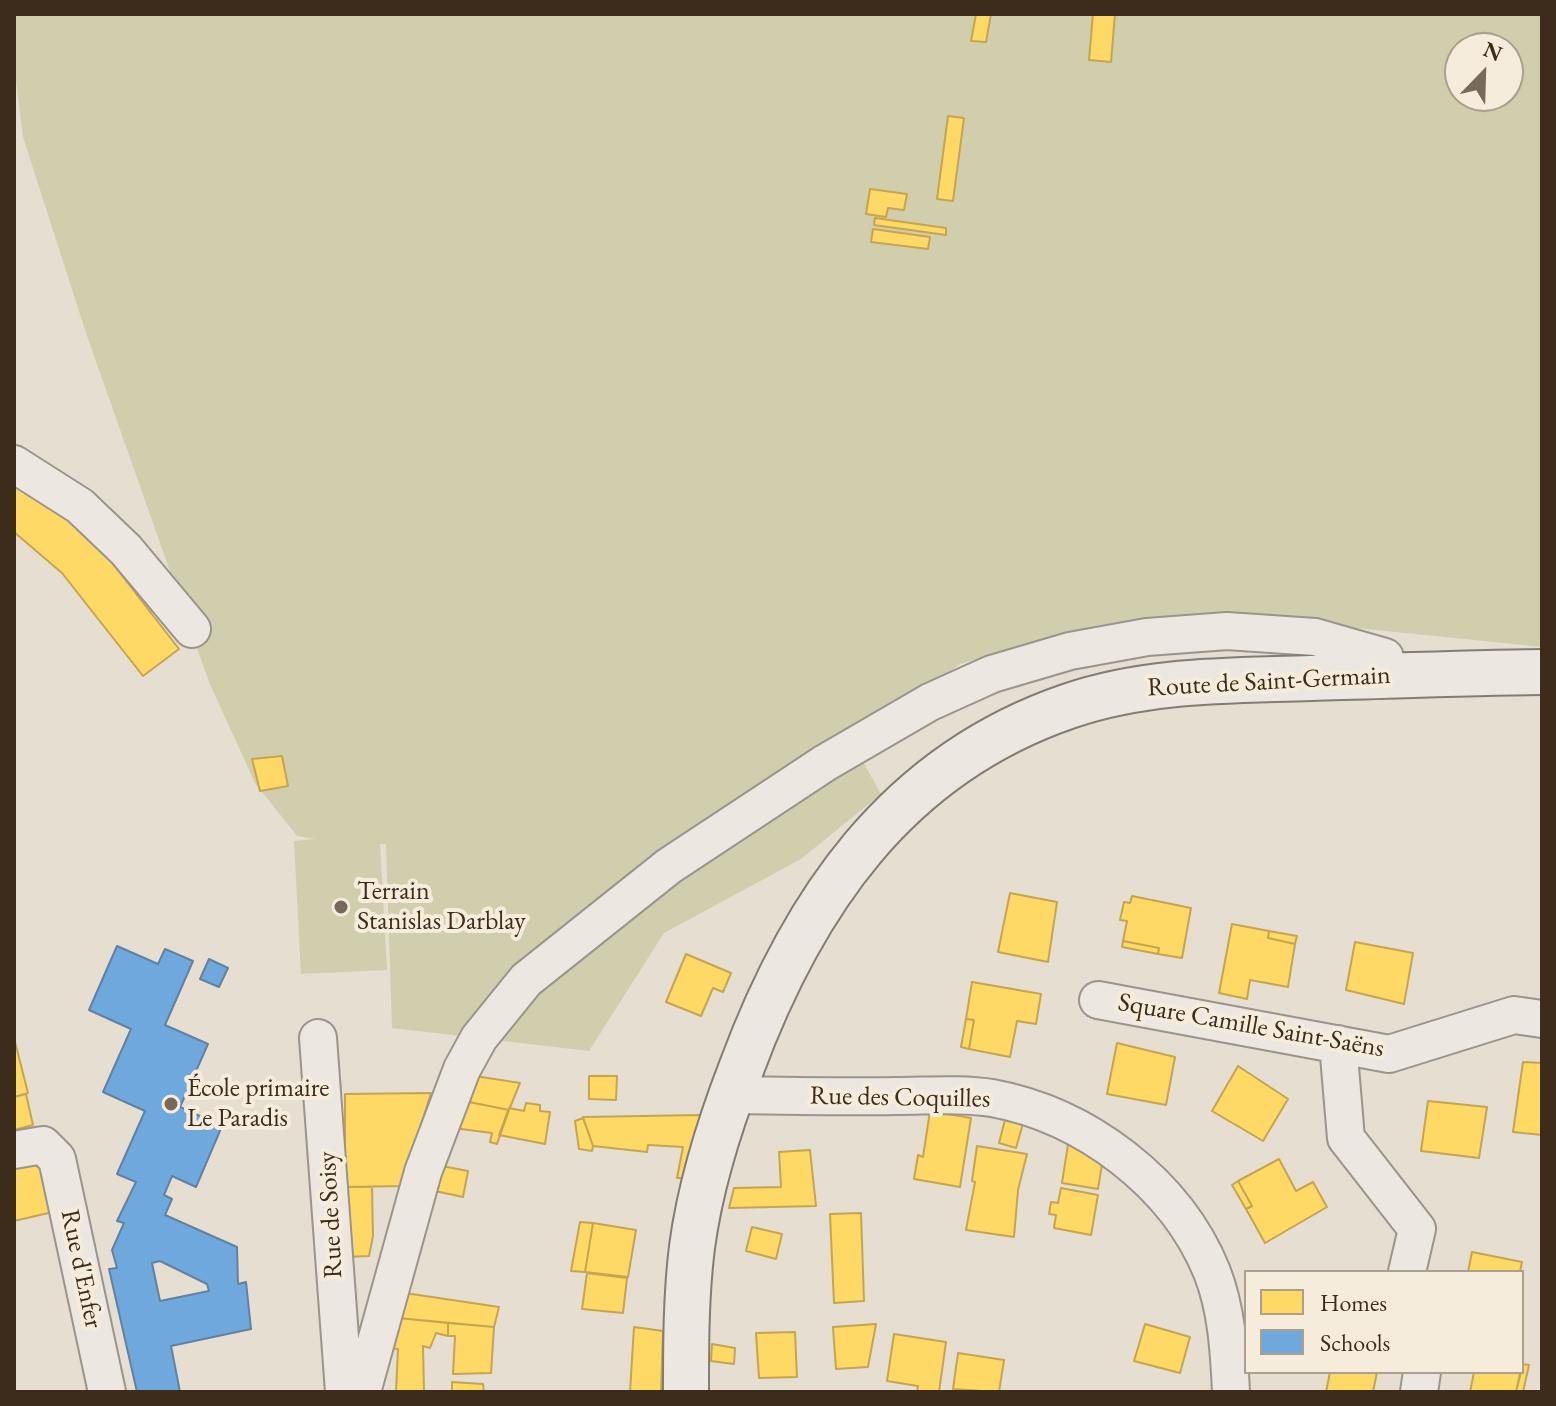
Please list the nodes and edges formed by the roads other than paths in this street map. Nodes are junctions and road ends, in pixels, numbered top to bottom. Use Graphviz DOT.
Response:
graph roads {
  1 [pos="14,464"];
  2 [pos="192,629"];
  3 [pos="1542,672"];
  4 [pos="1388,675"];
  5 [pos="1098,1000"];
  6 [pos="1542,1019"];
  7 [pos="318,1038"];
  8 [pos="1338,1044"];
  9 [pos="731,1095"];
  10 [pos="32,1149"];
  11 [pos="1407,1270"];
  12 [pos="107,1392"];
  13 [pos="344,1392"];
  14 [pos="362,1392"];
  15 [pos="686,1392"];
  16 [pos="1231,1392"];
  1 -- 2 [label="street"];
  3 -- 4 [label="main road, Route de Saint-Germain"];
  4 -- 9 [label="main road, Route de Saint-Germain"];
  4 -- 14 [label="street"];
  5 -- 8 [label="street, Square Camille Saint-Saëns"];
  6 -- 8 [label="street, Square Camille Saint-Saëns"];
  7 -- 13 [label="street, Rue de Soisy"];
  8 -- 11 [label="street"];
  9 -- 15 [label="main road, Route de Saint-Germain"];
  9 -- 16 [label="street, Rue des Coquilles"];
  10 -- 12 [label="street, Rue d'Enfer"];
}
